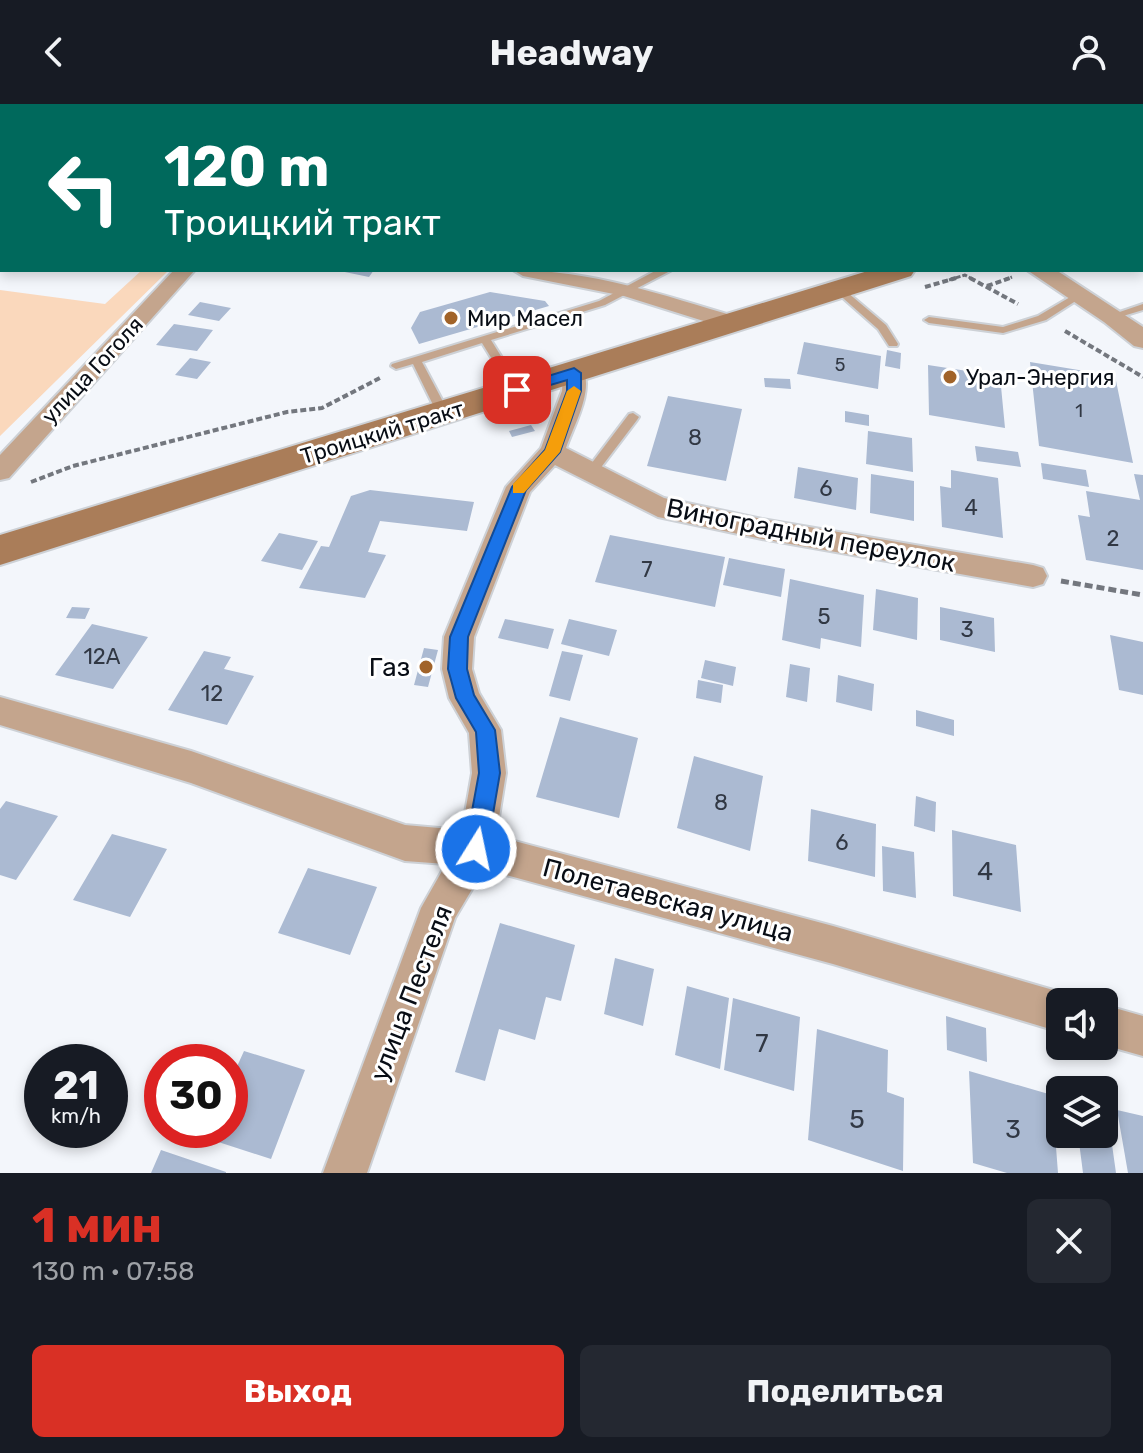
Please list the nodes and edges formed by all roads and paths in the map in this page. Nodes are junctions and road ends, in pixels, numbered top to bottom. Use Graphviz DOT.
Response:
graph roads {
  1 [pos="183,272"];
  2 [pos="533,272"];
  3 [pos="659,272"];
  4 [pos="894,272"];
  5 [pos="961,272"];
  6 [pos="1042,272"];
  7 [pos="965,275"];
  8 [pos="838,289"];
  9 [pos="628,291"];
  10 [pos="1080,295"];
  11 [pos="1143,307"];
  12 [pos="1113,316"];
  13 [pos="929,320"];
  14 [pos="729,322"];
  15 [pos="485,339"];
  16 [pos="1143,340"];
  17 [pos="893,344"];
  18 [pos="416,360"];
  19 [pos="396,366"];
  20 [pos="574,373"];
  21 [pos="517,390"];
  22 [pos="443,413"];
  23 [pos="633,417"];
  24 [pos="552,452"];
  25 [pos="0,471"];
  26 [pos="592,471"];
  27 [pos="29,483"];
  28 [pos="0,550"];
  29 [pos="1033,576"];
  30 [pos="1143,595"];
  31 [pos="0,711"];
  32 [pos="476,849"];
  33 [pos="1046,1008"];
  34 [pos="1118,1029"];
  35 [pos="1143,1036"];
  36 [pos="345,1173"];
  1 -- 25 [label="street, улица Гоголя"];
  2 -- 9 [label="street"];
  3 -- 9 [label="lane"];
  4 -- 8 [label="main road, Троицкий тракт"];
  5 -- 7 [label="path"];
  6 -- 10 [label="street"];
  8 -- 14 [label="main road, Троицкий тракт"];
  8 -- 17 [label="lane"];
  9 -- 14 [label="street"];
  9 -- 15 [label="lane"];
  10 -- 12 [label="street"];
  10 -- 13 [label="lane"];
  11 -- 12 [label="lane"];
  12 -- 16 [label="street"];
  14 -- 20 [label="main road, Троицкий тракт"];
  15 -- 18 [label="lane"];
  15 -- 21 [label="lane"];
  18 -- 19 [label="lane"];
  18 -- 22 [label="lane"];
  19 -- 27 [label="path"];
  20 -- 21 [label="main road, Троицкий тракт"];
  20 -- 24 [label="street, улица Пестеля"];
  21 -- 22 [label="main road, Троицкий тракт"];
  22 -- 28 [label="main road, Троицкий тракт"];
  23 -- 26 [label="lane"];
  24 -- 26 [label="street, Виноградный переулок"];
  24 -- 32 [label="street, улица Пестеля"];
  26 -- 29 [label="street, Виноградный переулок"];
  29 -- 30 [label="path"];
  31 -- 32 [label="street, Полетаевская улица"];
  32 -- 33 [label="street, Полетаевская улица"];
  32 -- 36 [label="street, улица Пестеля"];
  34 -- 35 [label="street"];
}
